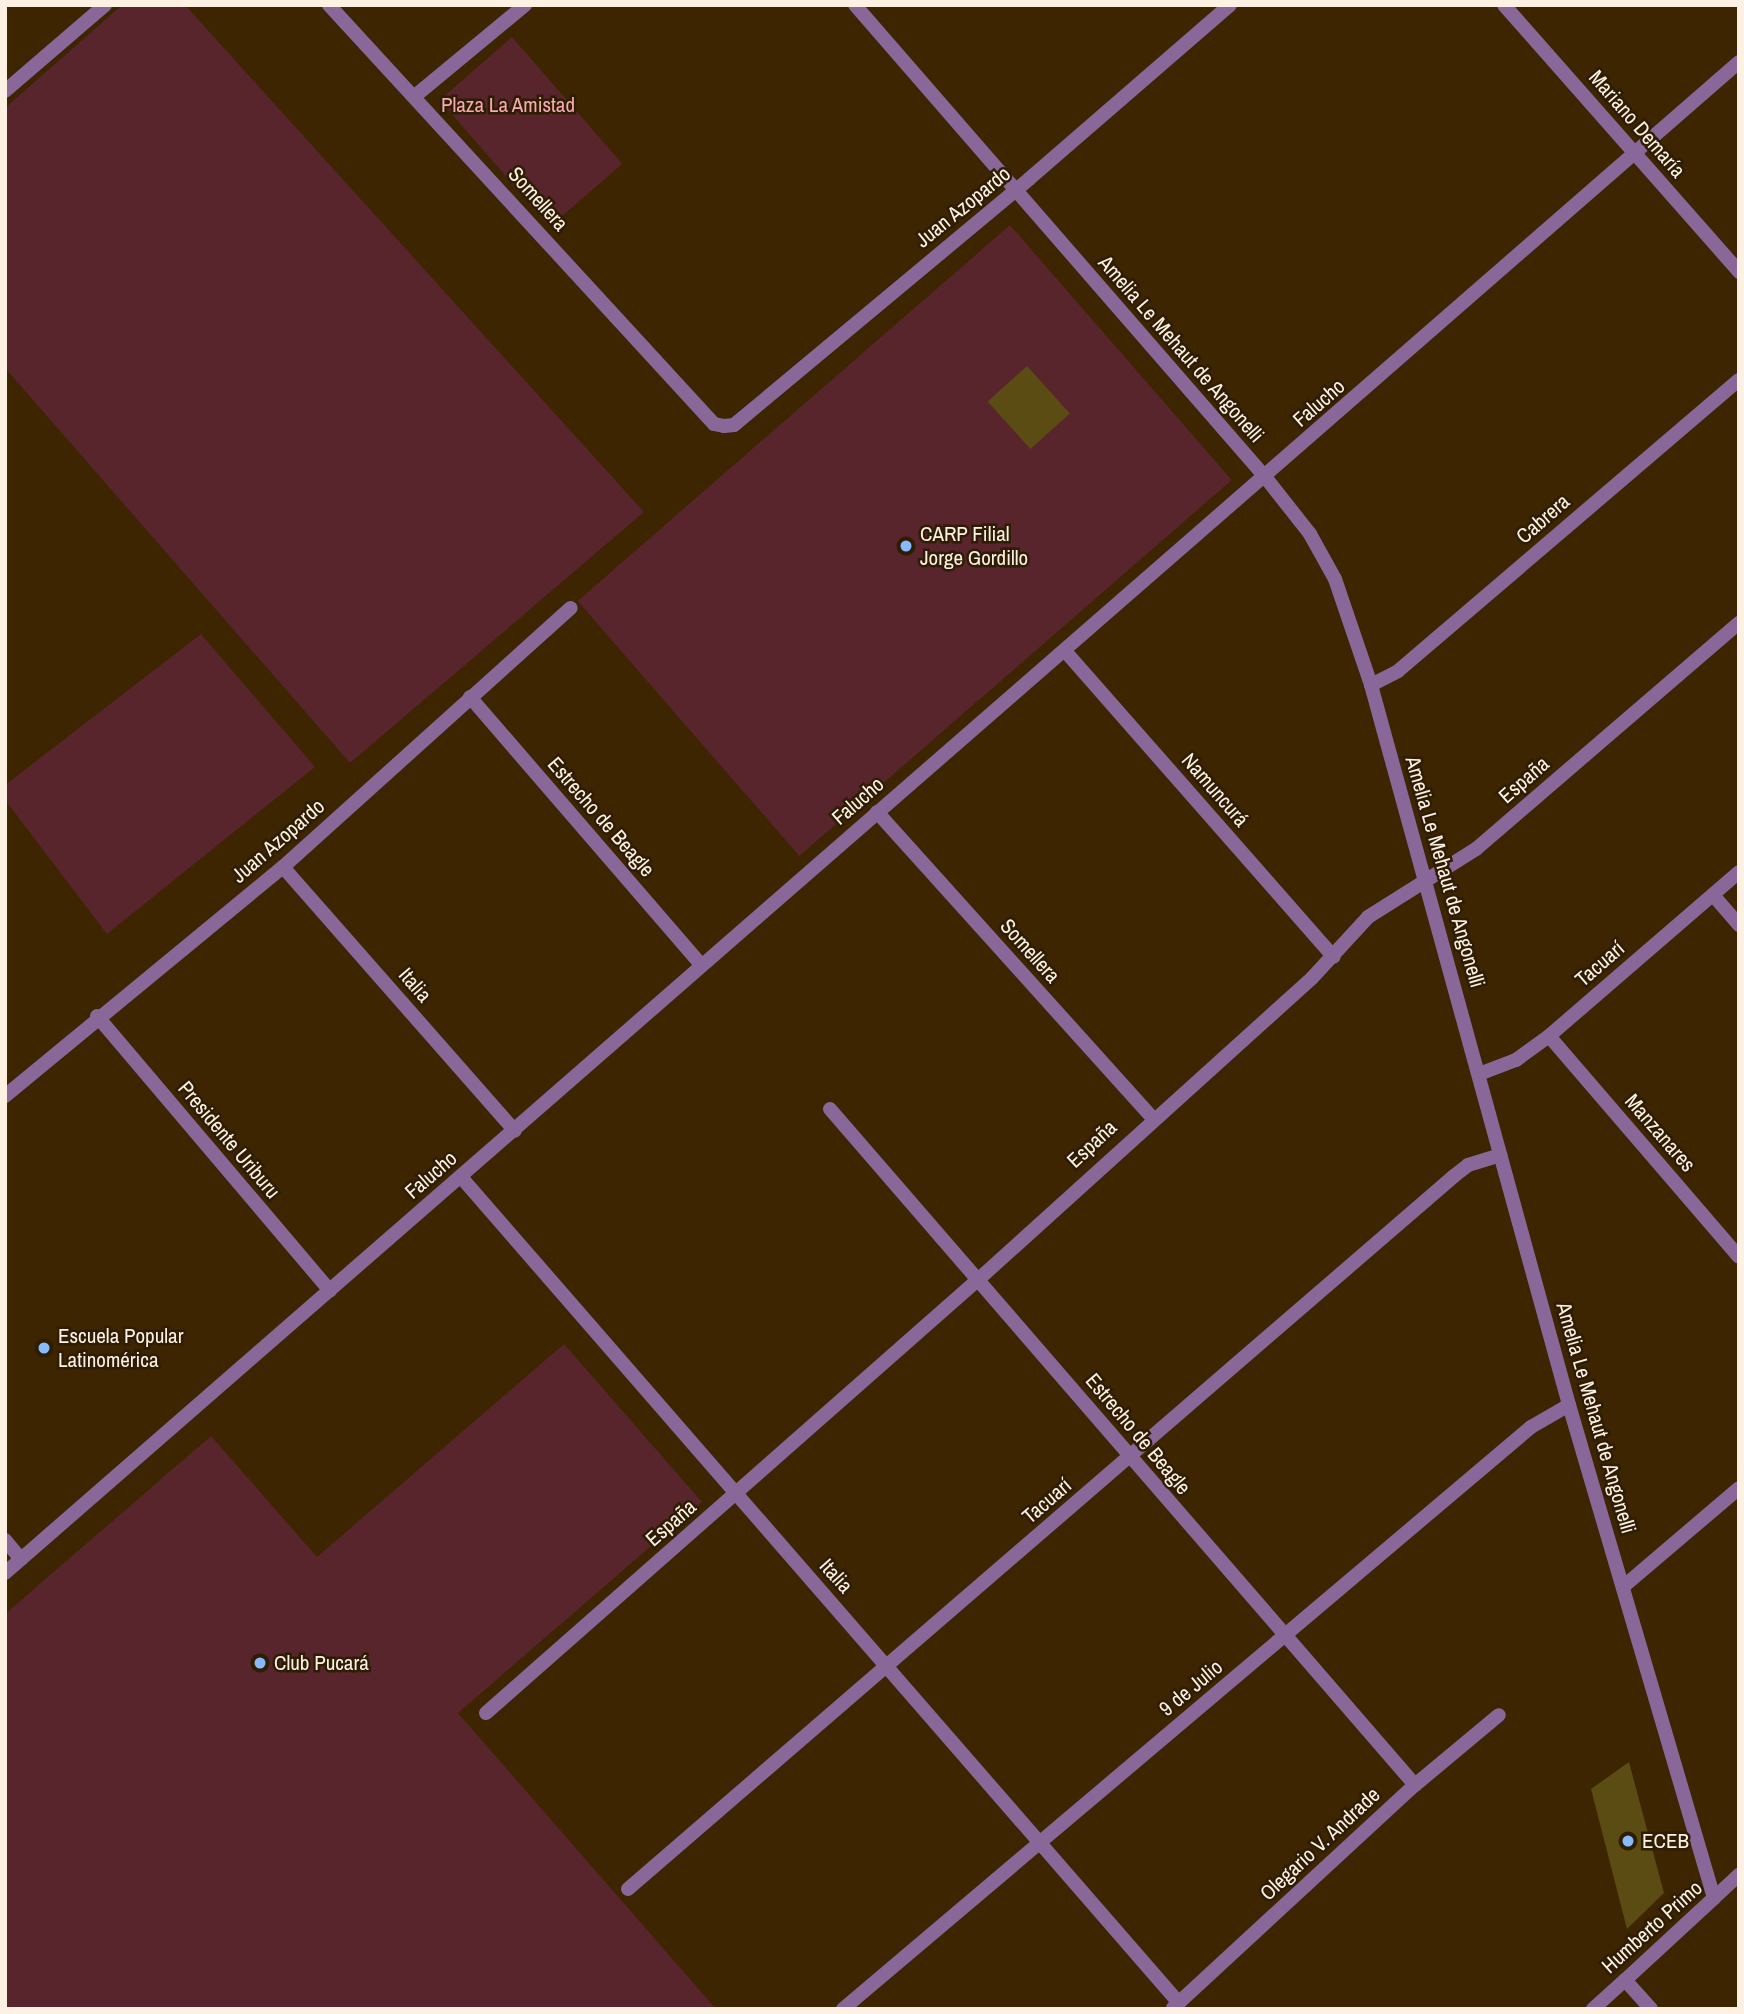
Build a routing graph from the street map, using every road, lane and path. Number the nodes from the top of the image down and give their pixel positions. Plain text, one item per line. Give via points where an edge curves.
1 (106, 5) edge
2 (329, 5) edge
3 (525, 5) edge
4 (855, 5) edge
5 (1230, 5) edge
6 (1504, 5) edge
7 (1739, 62) edge
8 (6, 89) edge
9 (415, 96) junction
10 (1635, 152) junction
11 (1015, 191) junction
12 (1739, 272) edge
13 (1739, 380) edge
14 (715, 424) joint
15 (1266, 478) junction
16 (571, 608) dead end
17 (1739, 623) edge
18 (1065, 651) junction
19 (1371, 685) junction
20 (470, 697) junction
21 (877, 813) junction
22 (284, 867) junction
23 (1739, 872) edge
24 (1426, 881) junction
25 (1713, 895) junction
26 (1739, 925) edge
27 (1334, 957) junction
28 (701, 965) junction
29 (97, 1016) junction
30 (1549, 1036) junction
31 (1479, 1074) junction
32 (5, 1096) edge
33 (830, 1109) dead end
34 (1152, 1117) junction
35 (515, 1130) junction
36 (1500, 1156) junction
37 (461, 1177) junction
38 (1739, 1257) edge
39 (980, 1278) junction
40 (330, 1291) junction
41 (1569, 1405) junction
42 (1129, 1457) junction
43 (1739, 1488) edge
44 (735, 1494) junction
45 (5, 1540) edge
46 (21, 1559) junction
47 (5, 1573) edge
48 (1624, 1586) junction
49 (1284, 1638) junction
50 (889, 1668) junction
51 (486, 1713) dead end
52 (1499, 1715) dead end
53 (1415, 1784) junction
54 (1040, 1843) junction
55 (1739, 1875) edge
56 (628, 1889) dead end
57 (1714, 1898) junction
58 (1625, 1980) junction
59 (1176, 2006) edge
60 (843, 2009) edge
61 (1593, 2009) edge
62 (1651, 2009) edge

1 - 8 street
2 - 9 street, Somellera
3 - 9 street
4 - 11 street, Amelia Le Mehaut de Angonelli
5 - 11 street, Juan Azopardo
6 - 10 street, Mariano Demaría
7 - 10 street, Falucho
9 - 14 street, Somellera
10 - 12 street, Mariano Demaría
10 - 15 street, Falucho
11 - 14 street, Juan Azopardo via 734,425
11 - 15 street, Amelia Le Mehaut de Angonelli
13 - 19 street, Cabrera via 1398,671
15 - 18 street, Falucho
15 - 19 street, Amelia Le Mehaut de Angonelli via 1323,553
16 - 20 street, Juan Azopardo
17 - 24 street, España via 1476,849
18 - 21 street, Falucho
18 - 27 street, Namuncurá
19 - 24 street, Amelia Le Mehaut de Angonelli
20 - 22 street, Juan Azopardo
20 - 28 street, Estrecho de Beagle
21 - 28 street, Falucho
21 - 34 street, Somellera
22 - 29 street, Juan Azopardo
22 - 35 street, Italia
23 - 25 street, Tacuarí
24 - 27 street, España via 1368,917
24 - 31 street, Amelia Le Mehaut de Angonelli
25 - 26 street
25 - 30 street, Tacuarí
27 - 34 street, España
28 - 35 street, Falucho
29 - 32 street, Juan Azopardo
29 - 40 street, Presidente Uriburu
30 - 31 street, Tacuarí via 1516,1060
30 - 38 street, Manzanares
31 - 36 street, Amelia Le Mehaut de Angonelli
33 - 39 street, Estrecho de Beagle
34 - 39 street, España
35 - 37 street, Falucho
36 - 41 street, Amelia Le Mehaut de Angonelli
36 - 42 street, Tacuarí via 1468,1165 1454,1176
37 - 40 street, Falucho
37 - 44 street, Italia
39 - 42 street, Estrecho de Beagle
39 - 44 street, España
40 - 46 street, Falucho
41 - 48 street, Amelia Le Mehaut de Angonelli
41 - 49 street, 9 de Julio via 1531,1427
42 - 49 street, Estrecho de Beagle
42 - 50 street, Tacuarí
43 - 48 street
44 - 50 street, Italia
44 - 51 street, España
45 - 46 street
46 - 47 street, Falucho
48 - 57 street, Amelia Le Mehaut de Angonelli
49 - 53 street, Estrecho de Beagle
49 - 54 street, 9 de Julio
50 - 54 street, Italia
50 - 56 street, Tacuarí
52 - 53 street, Olegario V. Andrade
53 - 59 street, Olegario V. Andrade
54 - 59 street, Italia
54 - 60 street, 9 de Julio
55 - 57 street, Humberto Primo
57 - 58 street, Humberto Primo
58 - 61 street, Humberto Primo
58 - 62 street

